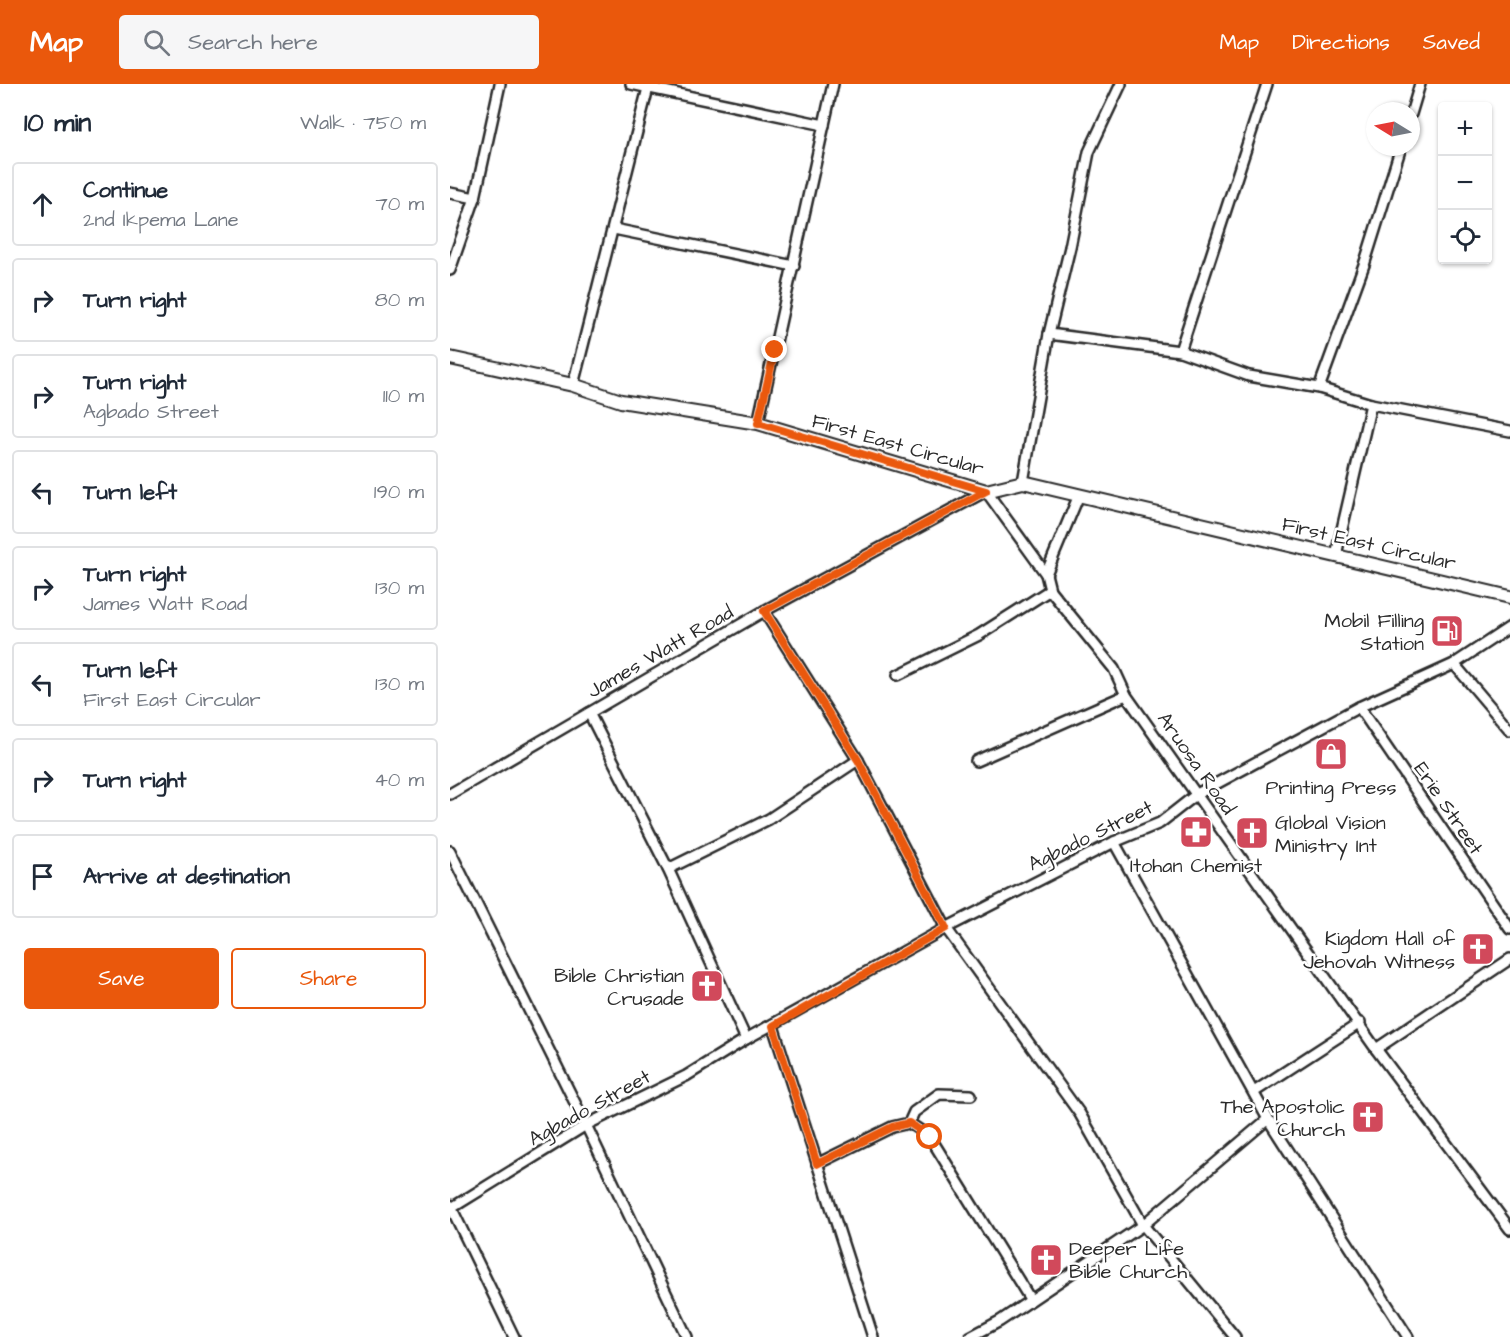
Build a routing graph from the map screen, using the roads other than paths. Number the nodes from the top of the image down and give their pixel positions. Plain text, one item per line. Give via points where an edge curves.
1 (500, 84) edge
2 (631, 84) edge
3 (833, 84) edge
4 (1121, 84) edge
5 (1267, 84) edge
6 (1420, 84) edge
7 (649, 86) edge
8 (1415, 102) edge
9 (824, 125) junction
10 (1398, 156) edge
11 (450, 193) edge
12 (475, 198) junction
13 (614, 229) junction
14 (794, 266) junction
15 (450, 270) edge
16 (1049, 334) junction
17 (1180, 351) junction
18 (450, 358) edge
19 (573, 385) junction
20 (1319, 388) junction
21 (1371, 404) junction
22 (758, 423) junction
23 (1510, 430) edge
24 (1023, 482) junction
25 (986, 491) junction
26 (1079, 495) junction
27 (1336, 555) junction
28 (1046, 574) junction
29 (1050, 590) junction
30 (1510, 597) edge
31 (764, 611) junction
32 (1510, 627) edge
33 (1454, 664) junction
34 (898, 675) dead end
35 (1126, 695) junction
36 (1359, 707) junction
37 (589, 713) junction
38 (1510, 729) edge
39 (858, 760) junction
40 (976, 761) dead end
41 (450, 794) edge
42 (1197, 794) junction
43 (1114, 842) junction
44 (450, 851) edge
45 (668, 869) junction
46 (946, 928) junction
47 (1510, 929) edge
48 (1510, 959) edge
49 (1360, 1023) junction
50 (773, 1026) junction
51 (746, 1039) junction
52 (1376, 1049) junction
53 (1254, 1092) junction
54 (971, 1095) dead end
55 (1268, 1119) junction
56 (909, 1123) junction
57 (586, 1125) junction
58 (817, 1164) junction
59 (451, 1208) edge
60 (1143, 1225) junction
61 (1510, 1229) edge
62 (1030, 1299) junction
63 (514, 1337) edge
64 (687, 1337) edge
65 (873, 1337) edge
66 (970, 1337) edge
67 (1234, 1337) edge
68 (1408, 1337) edge

1 - 12 street
2 - 7 street
3 - 9 street
4 - 16 street via 1089,152
5 - 17 street
6 - 8 street
7 - 9 street
7 - 13 street
9 - 14 street
10 - 20 street
11 - 12 street
12 - 15 street
13 - 14 street
13 - 19 street
14 - 22 street
16 - 17 street
16 - 24 street
17 - 20 street via 1249,376
18 - 19 street, First East Circular
19 - 22 street, First East Circular via 621,401
20 - 21 street
21 - 23 street
21 - 27 street
22 - 25 street, First East Circular
24 - 25 street, First East Circular
24 - 26 street, First East Circular
25 - 28 street, Aruosa Road
25 - 31 street, James Watt Road
26 - 27 street, First East Circular
26 - 28 street
27 - 30 street, First East Circular
28 - 29 street, Aruosa Road
29 - 34 street via 979,635
29 - 35 street, Aruosa Road via 1114,669
31 - 37 street, James Watt Road
31 - 39 street
32 - 33 street, Agbado Street
33 - 36 street, Agbado Street
33 - 38 street
35 - 40 street
35 - 42 street, Aruosa Road
36 - 42 street, Agbado Street
36 - 47 street, Erie Street
37 - 41 street, James Watt Road
37 - 45 street
39 - 45 street via 769,819
39 - 46 street
42 - 43 street, Agbado Street via 1160,824
42 - 49 street, Aruosa Road
43 - 46 street, Agbado Street
43 - 53 street
44 - 57 street
45 - 51 street
46 - 50 street, Agbado Street
46 - 60 street via 1080,1114
48 - 52 street
49 - 52 street, Aruosa Road
49 - 53 street
50 - 51 street, Agbado Street
50 - 58 street
51 - 57 street, Agbado Street via 686,1076
52 - 61 street, Aruosa Road
53 - 55 street
54 - 56 street via 939,1095 914,1112
55 - 60 street
55 - 68 street
56 - 58 street via 892,1127
56 - 62 street via 930,1137
57 - 59 street, Agbado Street
57 - 64 street
58 - 65 street
59 - 63 street
60 - 62 street
60 - 67 street
62 - 66 street

